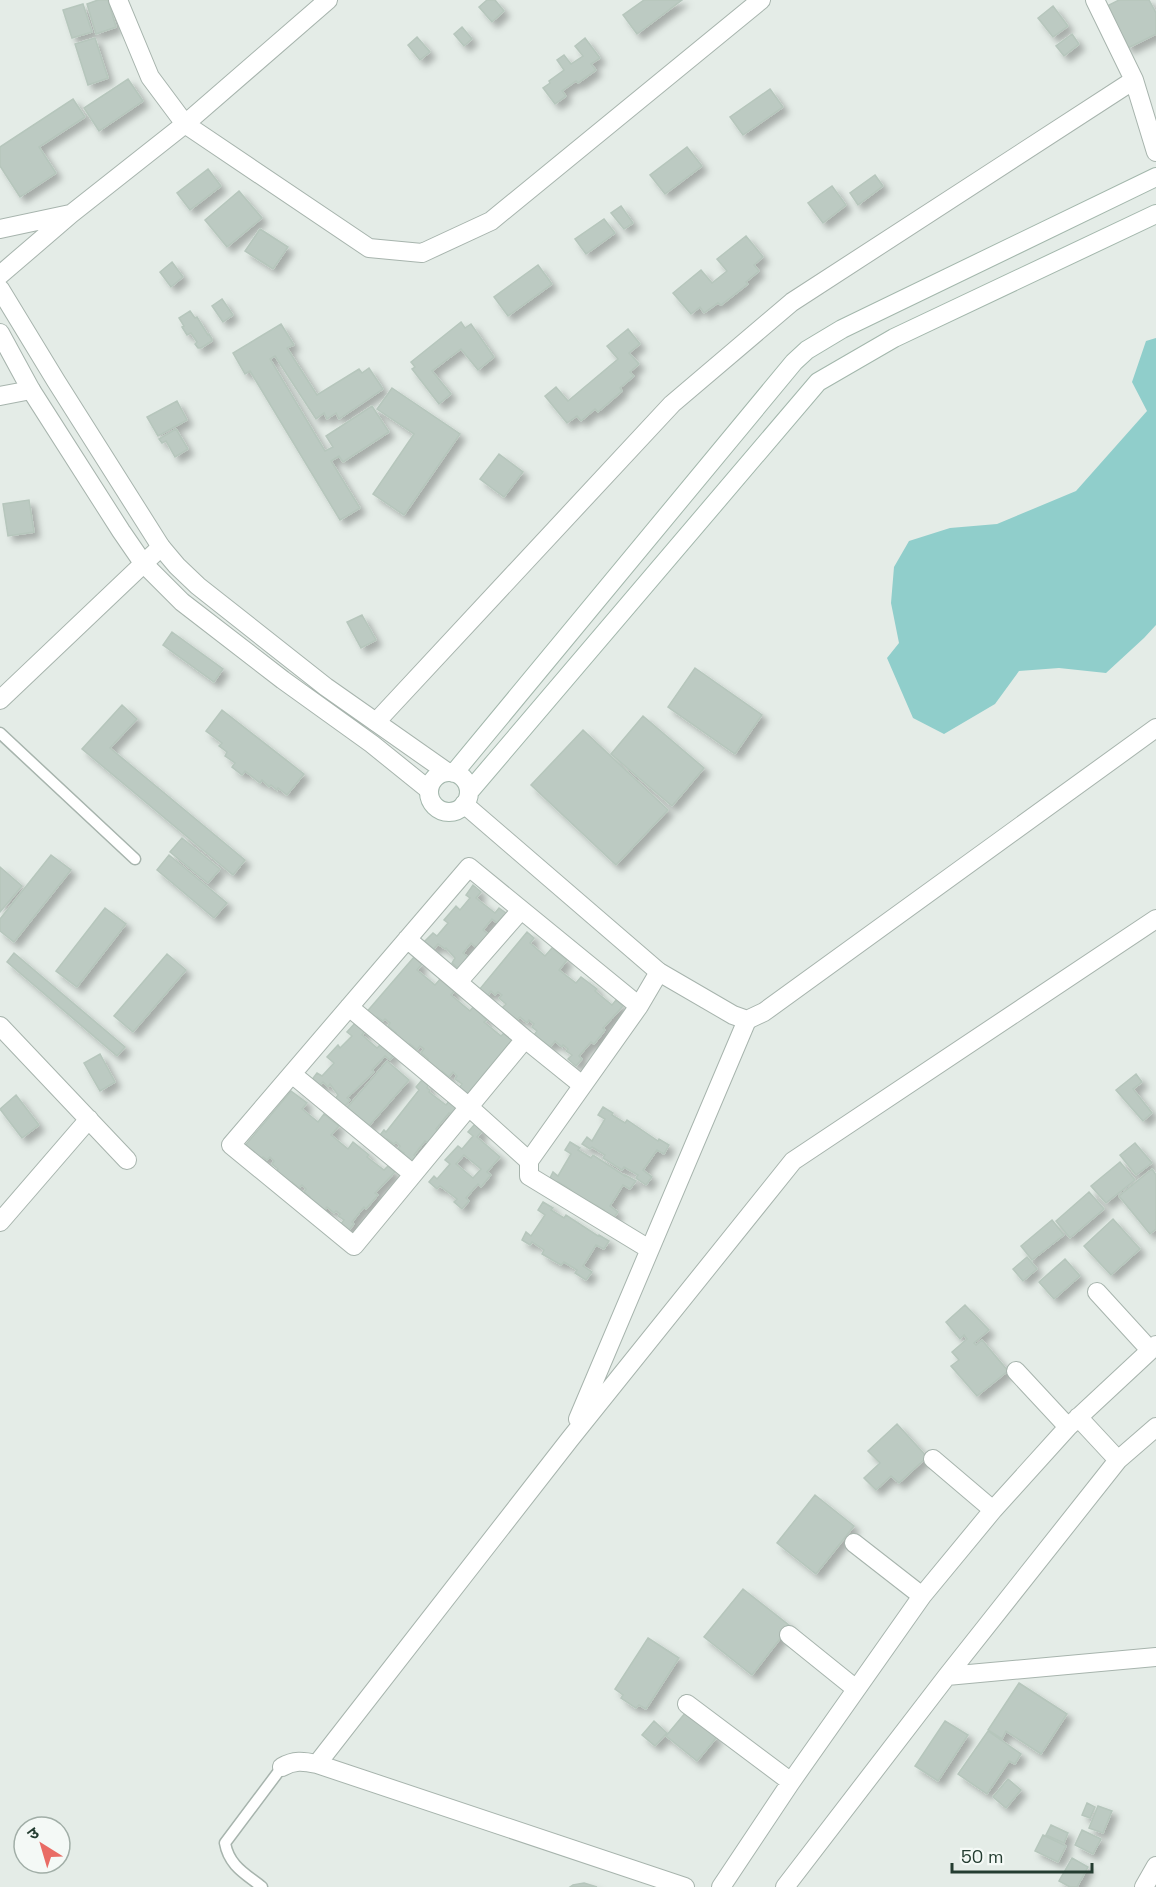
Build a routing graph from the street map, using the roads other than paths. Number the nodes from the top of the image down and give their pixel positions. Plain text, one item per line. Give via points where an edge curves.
1 (118, 0) edge
2 (328, 0) edge
3 (761, 0) edge
4 (1095, 0) edge
5 (1134, 80) junction
6 (185, 124) junction
7 (1156, 153) edge
8 (1156, 177) edge
9 (71, 214) junction
10 (1156, 214) edge
11 (0, 229) edge
12 (0, 275) edge
13 (0, 289) edge
14 (0, 333) edge
15 (31, 390) junction
16 (0, 396) edge
17 (161, 547) junction
18 (143, 563) junction
19 (0, 700) edge
20 (376, 722) junction
21 (1156, 728) edge
22 (0, 733) edge
23 (450, 773) junction
24 (429, 790) junction
25 (466, 798) junction
26 (135, 859) dead end
27 (521, 910) junction
28 (1156, 919) edge
29 (407, 939) junction
30 (659, 972) junction
31 (458, 982) junction
32 (639, 1006) junction
33 (349, 1007) junction
34 (747, 1020) junction
35 (0, 1026) edge
36 (525, 1039) junction
37 (292, 1074) junction
38 (582, 1084) junction
39 (469, 1107) junction
40 (89, 1119) junction
41 (127, 1160) dead end
42 (529, 1161) junction
43 (413, 1174) junction
44 (0, 1222) edge
45 (649, 1249) junction
46 (1097, 1292) dead end
47 (1153, 1347) edge
48 (1016, 1371) dead end
49 (1073, 1422) junction
50 (1156, 1426) edge
51 (570, 1439) junction
52 (933, 1459) dead end
53 (1118, 1460) junction
54 (993, 1510) junction
55 (855, 1543) dead end
56 (922, 1596) junction
57 (789, 1635) dead end
58 (1156, 1657) edge
59 (947, 1677) junction
60 (856, 1689) junction
61 (687, 1704) dead end
62 (317, 1764) junction
63 (282, 1767) joint
64 (791, 1782) junction
65 (1156, 1866) edge
66 (262, 1887) edge
67 (685, 1887) edge
68 (721, 1887) edge
69 (785, 1887) edge
70 (1144, 1887) edge

1 - 6 street via 150,77
2 - 6 street
3 - 6 street via 491,221 422,253 369,248
4 - 5 street
5 - 7 street
5 - 20 street via 792,302 749,338 672,404
6 - 9 street
8 - 23 street via 842,329 807,350
9 - 11 street
9 - 12 street
10 - 25 street via 894,338 818,382
13 - 17 street
14 - 15 street
15 - 16 street
15 - 18 street
17 - 18 street
17 - 20 street via 198,586
18 - 19 street
18 - 24 street via 183,602
20 - 23 street
21 - 34 street via 764,1012
22 - 26 lane
23 - 24 street via 436,777
23 - 25 street via 465,780
24 - 25 street via 431,801 441,810 453,811
25 - 30 street
27 - 29 street via 469,867
27 - 31 street
27 - 32 street
28 - 51 street via 793,1161
29 - 31 street
29 - 33 street
30 - 32 street
30 - 34 street via 733,1016
31 - 36 street
32 - 38 street
33 - 37 street
33 - 39 street
34 - 45 street
35 - 40 street
36 - 38 street
36 - 39 street
37 - 43 street
37 - 43 street via 231,1145 354,1246
38 - 42 street
39 - 42 street
39 - 43 street
40 - 41 street
40 - 44 street
42 - 45 street via 529,1176
45 - 51 street
46 - 47 street
47 - 49 street
48 - 49 street
49 - 53 street
49 - 54 street
50 - 53 street
51 - 62 street
52 - 54 street
53 - 59 street
54 - 56 street
55 - 56 street
56 - 60 street
57 - 60 street
58 - 59 street
59 - 69 street
60 - 64 street
61 - 64 street
62 - 63 street via 292,1762
62 - 67 street
63 - 66 lane via 225,1843 232,1863
64 - 68 street
65 - 70 street

